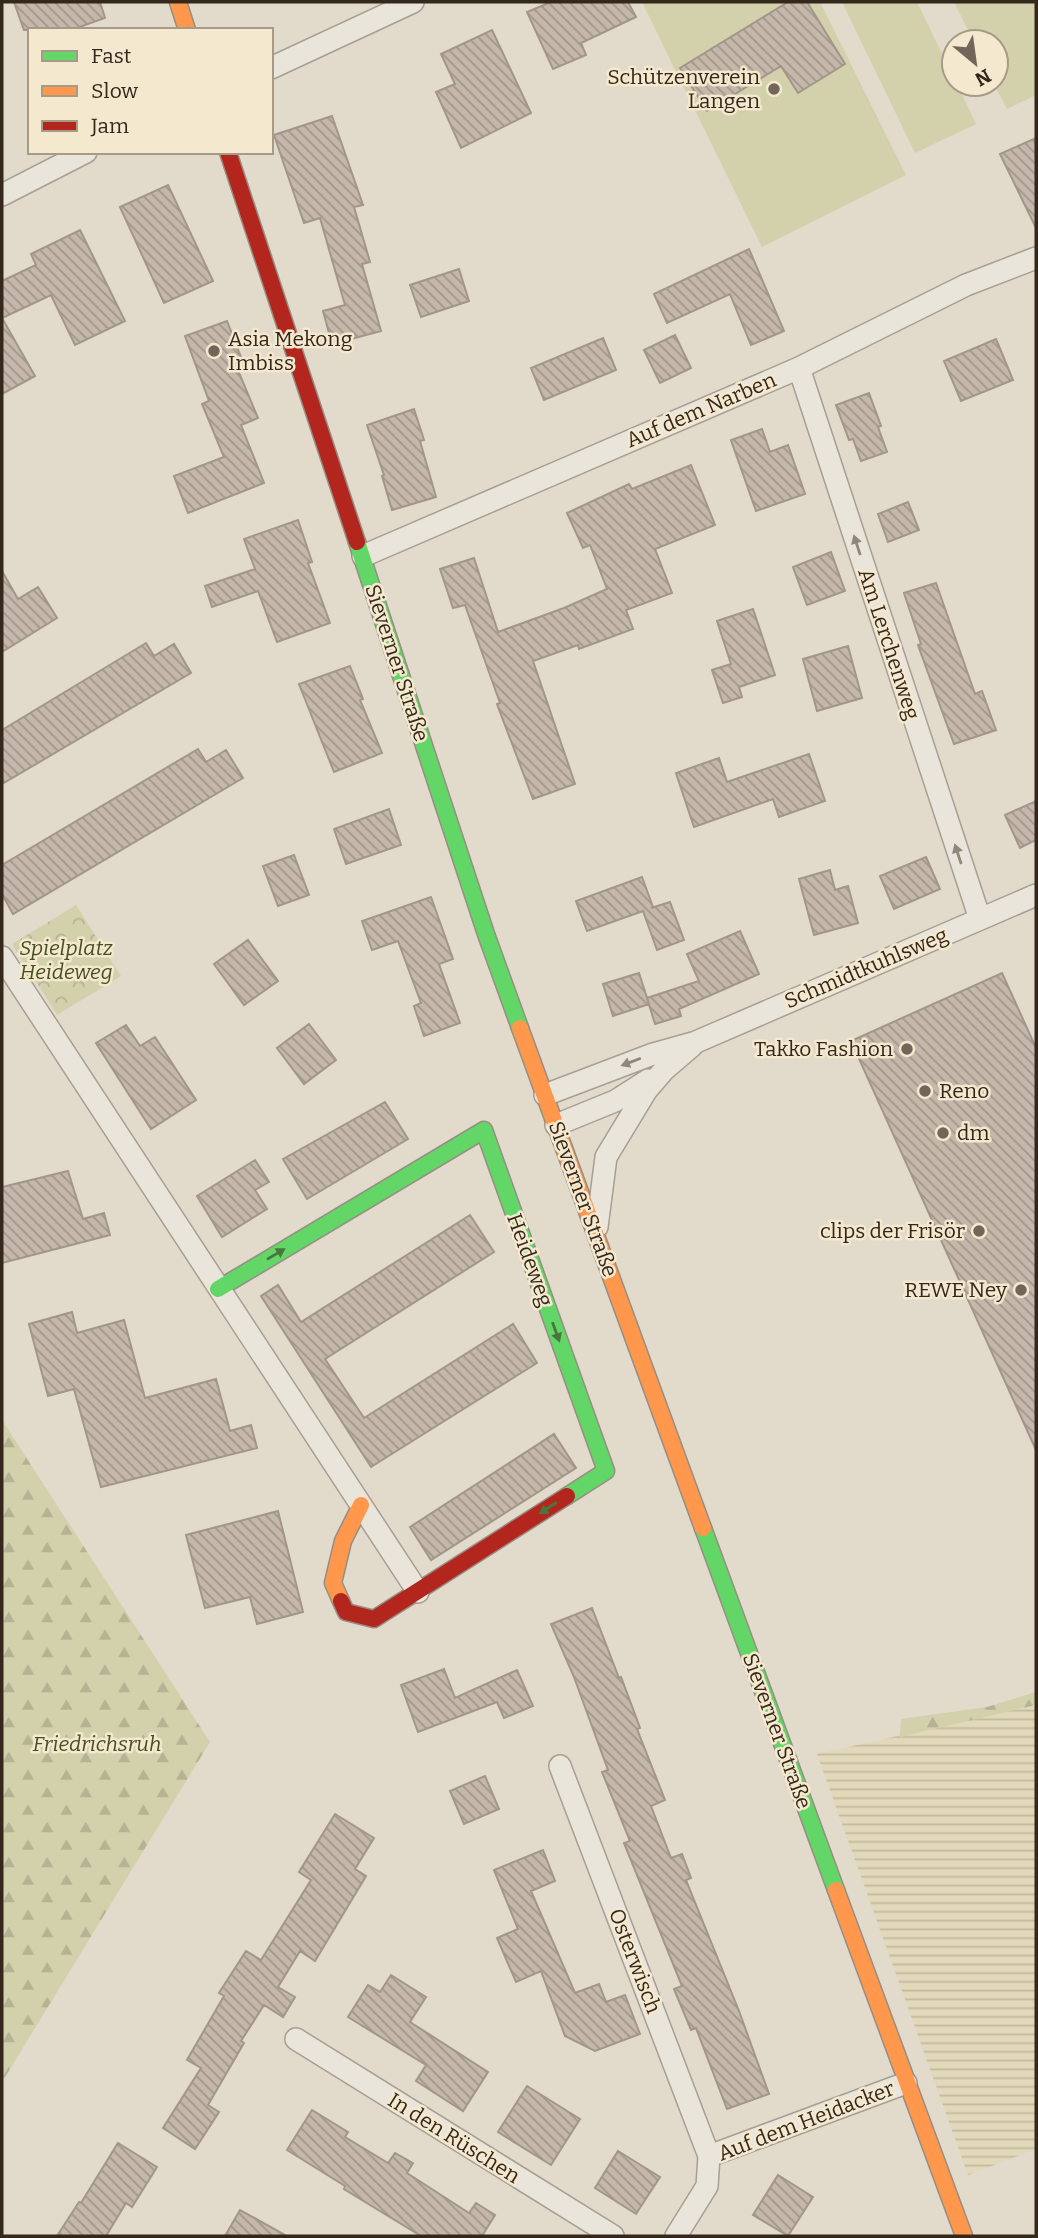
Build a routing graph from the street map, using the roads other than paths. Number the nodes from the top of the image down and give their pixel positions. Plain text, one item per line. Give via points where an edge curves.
1 (178, 2) edge
2 (413, 2) edge
3 (186, 28) edge
4 (273, 67) edge
5 (229, 154) edge
6 (79, 157) edge
7 (2, 195) edge
8 (1036, 258) edge
9 (799, 368) junction
10 (363, 556) junction
11 (1036, 895) edge
12 (979, 919) junction
13 (2, 957) edge
14 (696, 1042) junction
15 (664, 1070) junction
16 (545, 1094) junction
17 (556, 1125) junction
18 (596, 1235) junction
19 (218, 1289) junction
20 (361, 1505) junction
21 (418, 1592) junction
22 (560, 1766) dead end
23 (296, 2039) dead end
24 (906, 2083) junction
25 (709, 2156) junction
26 (613, 2236) edge
27 (676, 2236) edge
28 (964, 2236) edge

1 - 3 main road
2 - 4 street
5 - 10 main road, Sieverner Straße
6 - 7 street
8 - 9 street, Auf dem Narben via 966,285
9 - 10 street, Auf dem Narben
12 -> 9 street, Am Lerchenweg
10 - 16 main road, Sieverner Straße via 462,862
11 - 12 street, Schmidtkuhlsweg
12 - 14 street, Schmidtkuhlsweg
13 - 19 street
14 - 15 street, Schmidtkuhlsweg
14 -> 16 street, Schmidtkuhlsweg
15 - 17 street, Schmidtkuhlsweg via 615,1101
15 - 18 street, Schmidtkuhlsweg via 632,1110 606,1157
16 - 17 main road, Sieverner Straße
17 - 18 main road, Sieverner Straße
18 - 24 main road, Sieverner Straße
19 - 20 street
19 -> 21 main road, Heideweg via 484,1130 606,1472
20 - 21 street
20 - 21 main road, Heideweg via 343,1541 333,1583 346,1612 374,1619
22 - 25 street, Osterwisch
23 - 26 street, In den Rüschen
24 - 25 street, Auf dem Heidacker
24 - 28 main road, Sieverner Straße
25 - 27 street, Auf dem Heidacker via 707,2186

